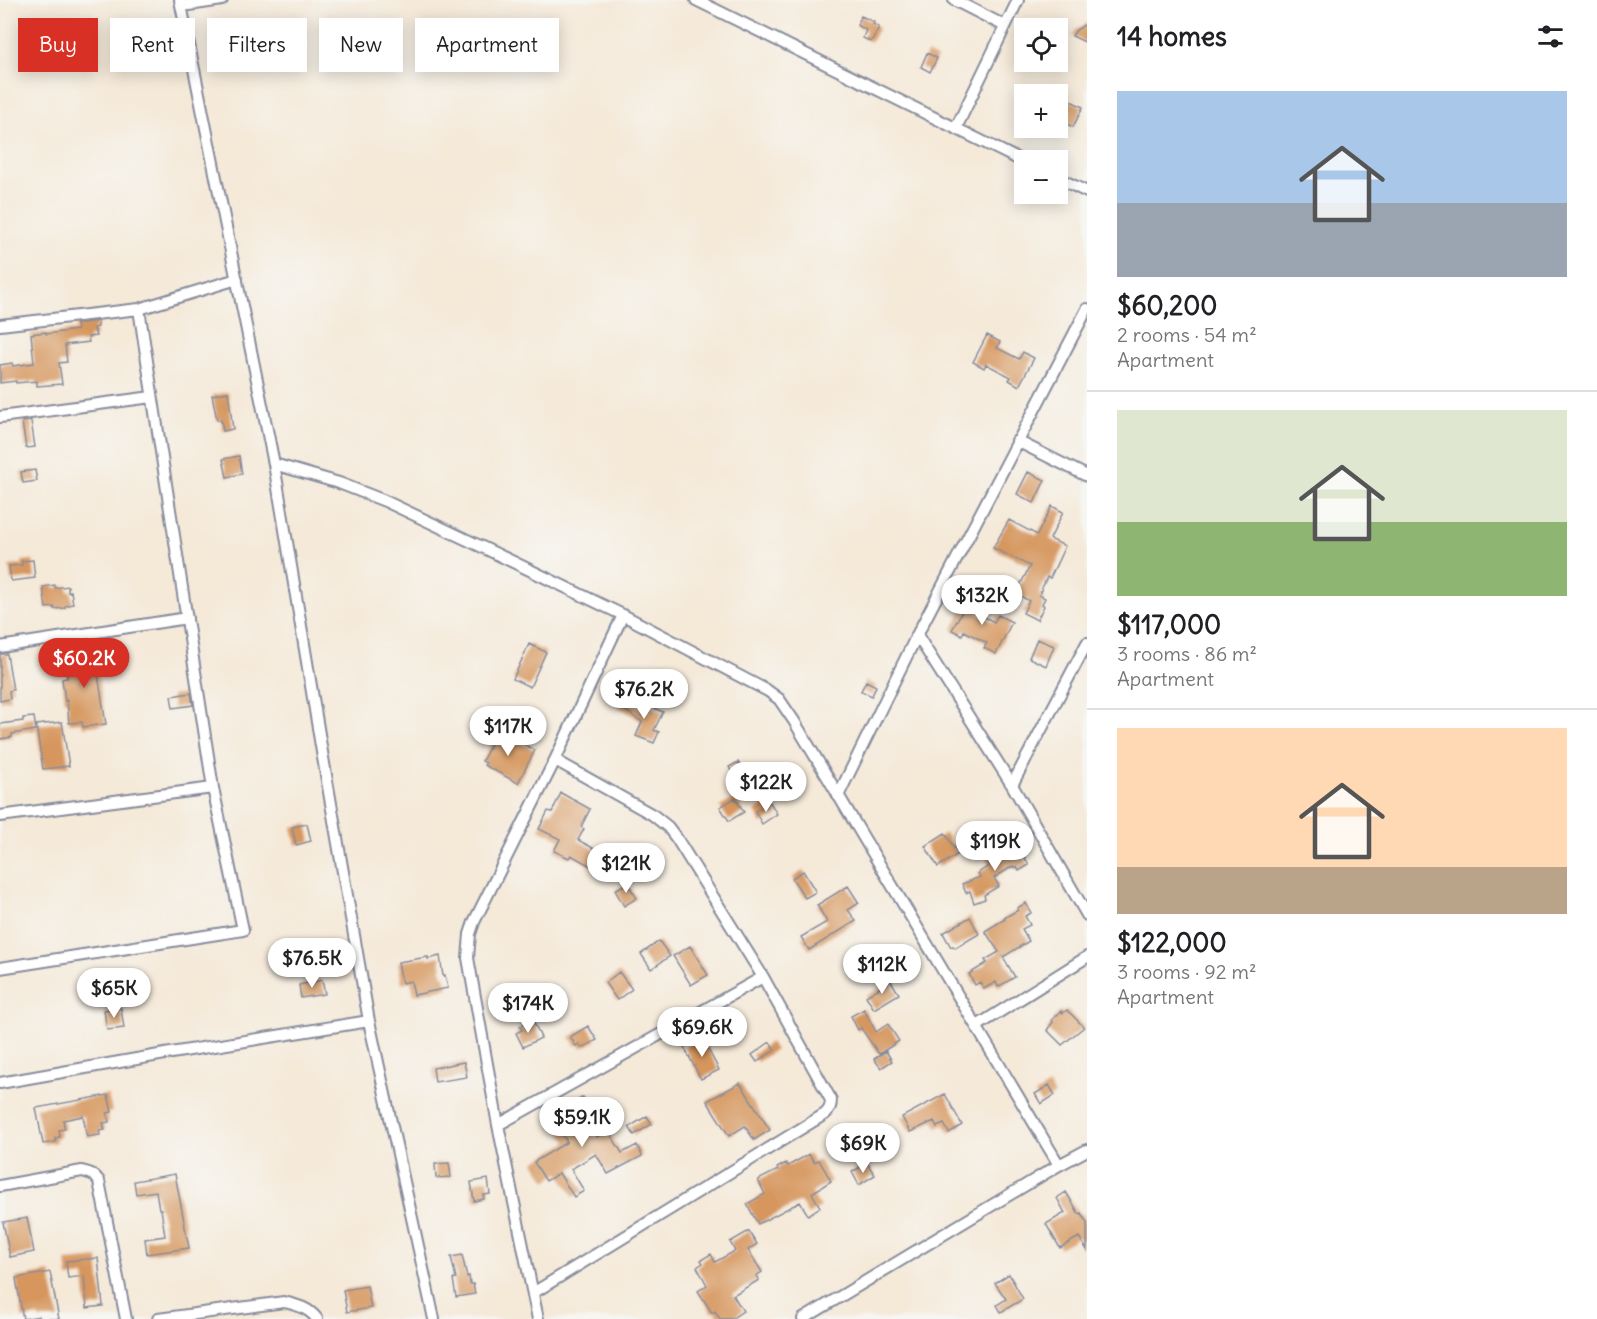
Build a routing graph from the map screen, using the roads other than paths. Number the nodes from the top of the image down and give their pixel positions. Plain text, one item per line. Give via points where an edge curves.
1 (222, 0) edge
2 (696, 0) edge
3 (954, 0) edge
4 (1018, 0) edge
5 (181, 3) edge
6 (1005, 26) junction
7 (956, 128) junction
8 (1014, 157) edge
9 (1068, 183) edge
10 (1087, 192) edge
11 (237, 279) junction
12 (138, 309) junction
13 (1087, 309) edge
14 (0, 325) edge
15 (152, 397) junction
16 (0, 417) edge
17 (1017, 441) junction
18 (274, 464) junction
19 (1087, 476) edge
20 (622, 615) junction
21 (187, 618) junction
22 (917, 635) junction
23 (1087, 643) edge
24 (0, 647) edge
25 (555, 759) junction
26 (1012, 785) junction
27 (213, 788) junction
28 (838, 796) junction
29 (0, 816) edge
30 (1087, 915) edge
31 (1087, 957) edge
32 (0, 968) edge
33 (763, 977) junction
34 (369, 1021) junction
35 (977, 1026) junction
36 (0, 1083) edge
37 (498, 1125) junction
38 (1087, 1150) edge
39 (1059, 1165) junction
40 (0, 1186) edge
41 (533, 1293) junction
42 (126, 1319) edge
43 (158, 1319) edge
44 (317, 1319) edge
45 (434, 1319) edge
46 (538, 1319) edge
47 (803, 1319) edge

1 - 5 street
2 - 7 street
3 - 6 street
4 - 6 street
5 - 11 street
6 - 7 street
7 - 8 street
9 - 10 street
11 - 12 street
11 - 18 street
12 - 14 street
12 - 15 street
13 - 17 street
15 - 16 street
15 - 21 street
17 - 19 street
17 - 22 street
18 - 20 street via 385,501
18 - 34 street
20 - 25 street
20 - 28 street via 779,699
21 - 24 street
21 - 27 street
22 - 26 street
22 - 28 street
23 - 26 street
25 - 33 street via 668,826
25 - 37 street via 470,934 468,958
26 - 30 street
27 - 29 street
27 - 32 street via 243,930
28 - 35 street
31 - 35 street
33 - 37 street
33 - 41 street via 831,1100 828,1112
34 - 36 street
34 - 45 street
35 - 39 street
37 - 41 street
38 - 39 street
39 - 47 street
40 - 42 street via 82,1171 96,1176
41 - 46 street
43 - 44 street via 284,1302 298,1305

